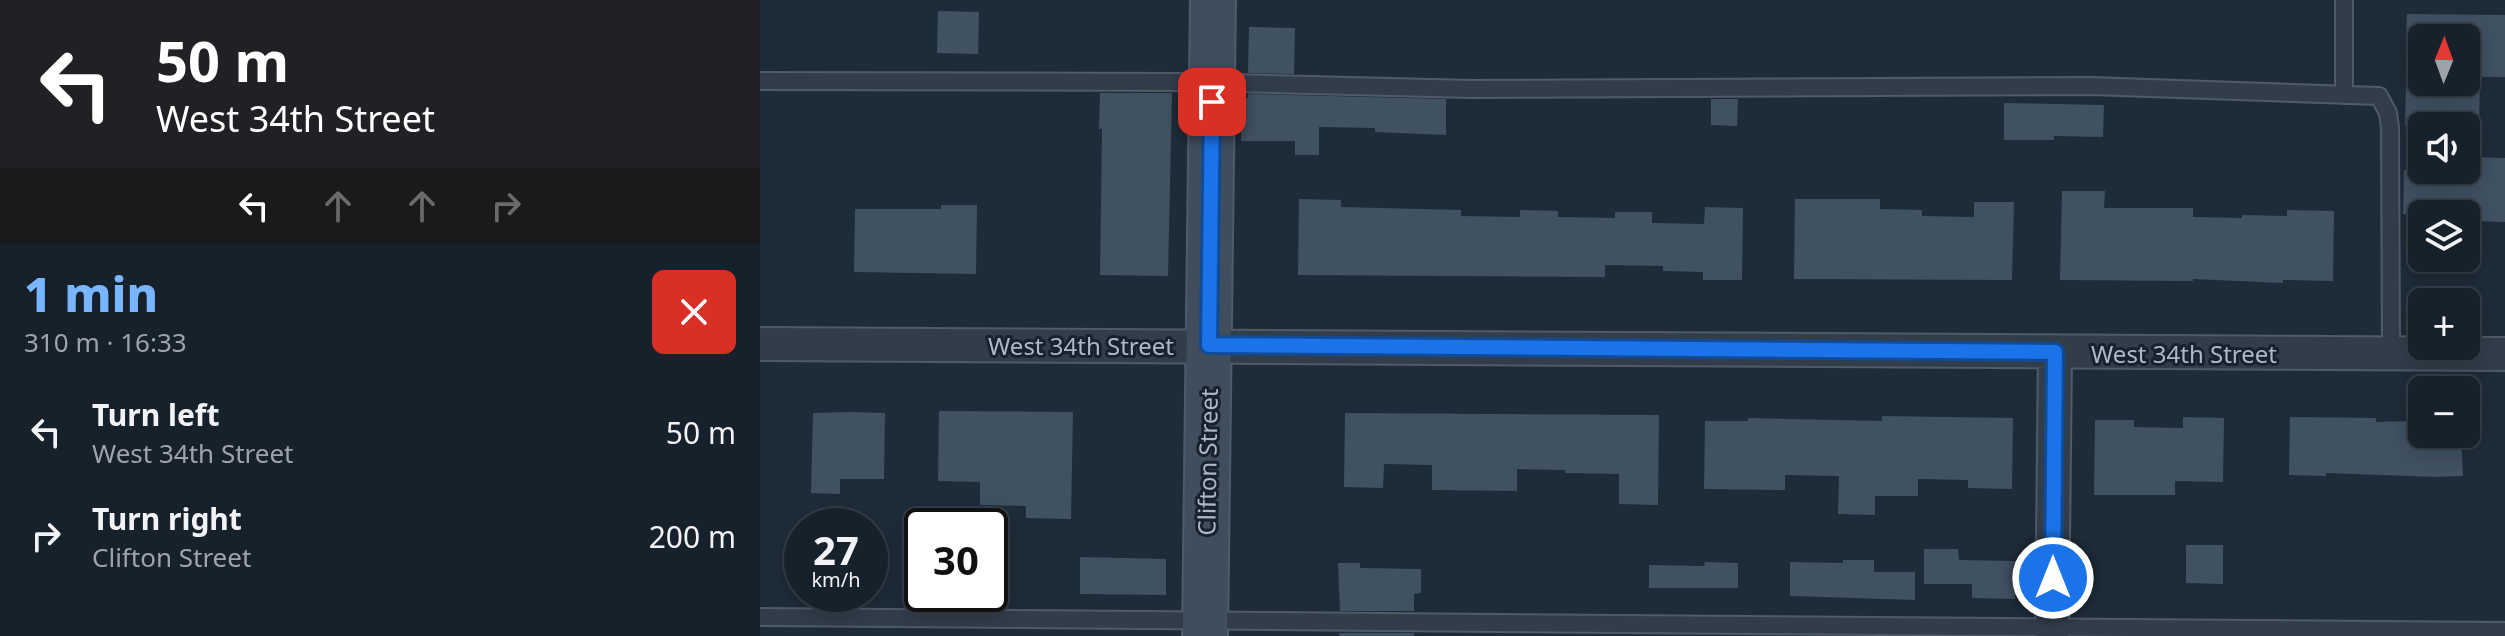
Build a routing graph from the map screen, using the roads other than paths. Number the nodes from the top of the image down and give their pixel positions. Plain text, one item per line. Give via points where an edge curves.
1 (1213, 0) edge
2 (2344, 0) edge
3 (760, 81) edge
4 (1212, 83) junction
5 (2344, 95) junction
6 (760, 344) edge
7 (1209, 345) junction
8 (2055, 352) junction
9 (2391, 354) junction
10 (2505, 354) edge
11 (760, 617) edge
12 (1205, 628) edge
13 (2052, 631) edge
14 (2505, 631) edge

1 - 4 street, Clifton Street
2 - 5 lane
3 - 4 lane
4 - 5 lane via 1471,89 2091,86
4 - 7 street, Clifton Street
5 - 9 lane via 2379,96 2388,113
6 - 7 street, West 34th Street
7 - 8 street, West 34th Street
7 - 12 street, Clifton Street
8 - 9 street, West 34th Street
8 - 13 street
9 - 10 street, West 34th Street
11 - 12 lane
12 - 13 lane
13 - 14 lane

